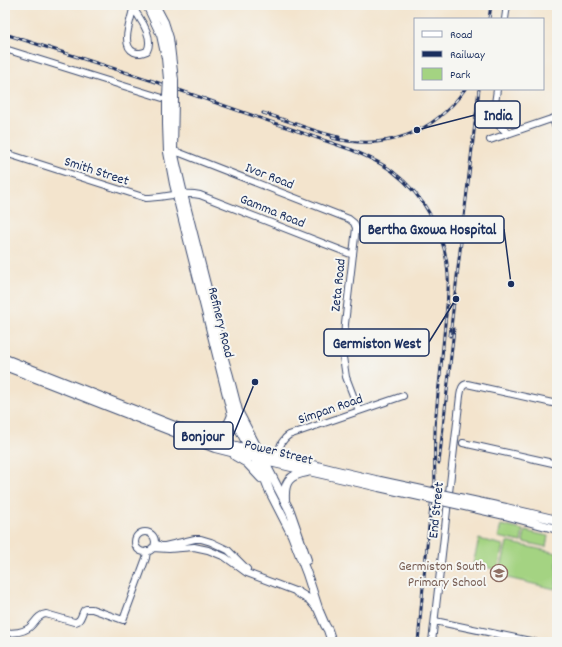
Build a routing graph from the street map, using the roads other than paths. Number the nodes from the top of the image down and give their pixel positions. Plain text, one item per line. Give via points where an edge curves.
1 (147, 5) edge
2 (155, 5) edge
3 (507, 5) edge
4 (133, 7) edge
5 (505, 18) edge
6 (166, 40) junction
7 (5, 49) edge
8 (497, 90) edge
9 (171, 99) junction
10 (555, 118) edge
11 (557, 132) edge
12 (509, 133) junction
13 (490, 140) dead end
14 (170, 151) junction
15 (5, 153) edge
16 (180, 194) junction
17 (356, 231) joint
18 (353, 255) junction
19 (209, 313) junction
20 (5, 359) edge
21 (5, 366) edge
22 (63, 385) junction
23 (403, 396) dead end
24 (557, 404) edge
25 (359, 411) junction
26 (232, 415) junction
27 (182, 429) junction
28 (250, 435) junction
29 (463, 442) dead end
30 (250, 450) junction
31 (228, 452) junction
32 (256, 455) junction
33 (275, 458) junction
34 (263, 460) junction
35 (557, 464) edge
36 (311, 472) junction
37 (268, 477) junction
38 (380, 484) junction
39 (270, 492) junction
40 (285, 502) junction
41 (506, 512) junction
42 (557, 520) edge
43 (557, 529) edge
44 (151, 547) junction
45 (222, 547) junction
46 (218, 554) junction
47 (306, 574) junction
48 (254, 575) junction
49 (296, 592) junction
50 (316, 593) junction
51 (319, 611) junction
52 (435, 621) junction
53 (328, 630) junction
54 (5, 633) edge
55 (332, 642) edge
56 (432, 642) edge
57 (535, 642) edge

1 - 6 main road, Refinery Road via 161,35
2 - 6 main road, Refinery Road via 164,22
3 - 5 street
4 - 4 street via 150,44 147,51 140,53 130,50 127,44
6 - 9 main road, Refinery Road, bridge
7 - 9 street
8 - 12 street via 494,116 500,128
9 - 14 main road, Refinery Road via 167,124
10 - 11 street
10 - 12 street
12 - 13 street
14 - 16 main road, Refinery Road
14 - 17 street, Ivor Road via 350,219 356,225
15 - 16 street, Smith Street via 137,196 155,198
16 - 18 street, Gamma Road via 205,196
16 - 19 main road, Refinery Road
17 - 18 street, Zeta Road
18 - 25 street, Zeta Road via 343,357 346,377
19 - 26 main road, Refinery Road
19 - 28 main road, Refinery Road via 237,410
20 - 22 main road, Power Street
21 - 22 main road, Power Street
22 - 27 main road, Power Street
22 - 31 main road, Power Street
23 - 25 street, Simpan Road
24 - 52 street, End Street via 467,384 462,386
25 - 33 street, Simpan Road via 289,435 284,438
26 - 27 main road via 224,430 217,434 209,435
26 - 30 main road, Refinery Road
27 - 30 main road, Power Street
28 - 32 main road, Refinery Road
28 - 33 main road
29 - 35 street
30 - 32 main road, Refinery Road
31 - 32 main road, Power Street
31 - 39 main road via 254,469
32 - 33 main road, Power Street
32 - 34 main road, Refinery Road
32 - 37 main road, Refinery Road
33 - 34 main road, Power Street
33 - 36 main road, Power Street
33 - 38 main road, Power Street via 336,471
34 - 37 main road, Refinery Road
36 - 38 main road, Power Street
36 - 40 main road via 301,473 290,479 285,487
37 - 39 main road, Refinery Road
37 - 40 main road, Refinery Road
38 - 41 main road, Power Street, bridge
39 - 47 main road, Refinery Road via 292,535
40 - 50 main road, Refinery Road via 296,528
41 - 42 main road, Power Street
41 - 43 main road, Power Street
44 - 45 street via 195,539
44 - 46 street via 194,547
44 - 54 street via 123,620 89,608 84,610 77,622 43,614 26,630
45 - 46 street
45 - 48 street
46 - 48 street
47 - 49 main road via 305,587
47 - 50 main road, Refinery Road
48 - 49 street
49 - 50 street
49 - 51 main road via 310,600
50 - 51 main road, Refinery Road
50 - 53 main road, Refinery Road via 324,610
51 - 53 main road, Refinery Road
52 - 56 street, End Street
52 - 57 street
53 - 55 main road, Refinery Road

